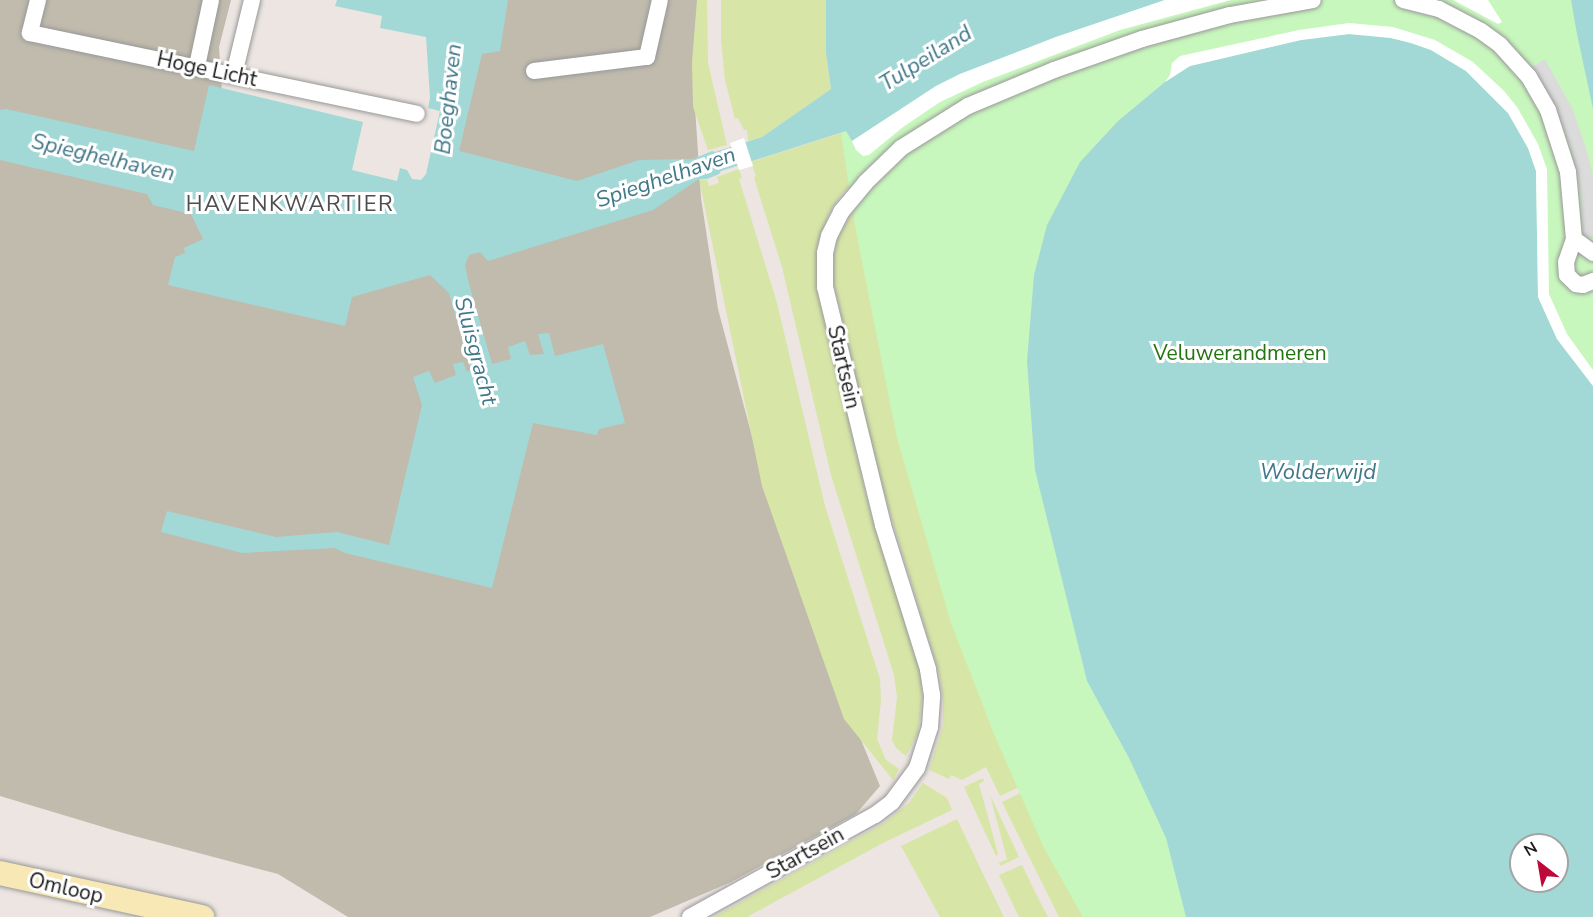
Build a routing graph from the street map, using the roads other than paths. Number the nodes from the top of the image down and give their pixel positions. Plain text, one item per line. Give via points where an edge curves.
1 (38, 0) edge
2 (211, 0) edge
3 (252, 0) edge
4 (660, 0) edge
5 (1313, 0) edge
6 (1403, 0) edge
7 (196, 66) junction
8 (534, 71) dead end
9 (234, 74) junction
10 (417, 114) dead end
11 (1574, 239) junction
12 (1593, 253) edge
13 (1593, 281) edge
14 (0, 873) edge
15 (202, 917) edge
16 (690, 917) edge

1 - 7 street, Hoge Licht via 30,33
2 - 7 street
3 - 9 street
4 - 8 street via 647,57
5 - 16 street, Startsein via 1230,15 1142,39 1054,69 968,106 901,148 841,212 825,253 825,287 883,525 928,669 932,695 930,727 917,768 892,802
6 - 11 street via 1439,9 1481,31 1500,45 1529,77 1548,110 1562,149 1572,195
7 - 9 street, Hoge Licht
9 - 10 street, Hoge Licht
11 - 12 street
11 - 13 street via 1566,262 1567,275 1576,284
14 - 15 main road, Omloop

